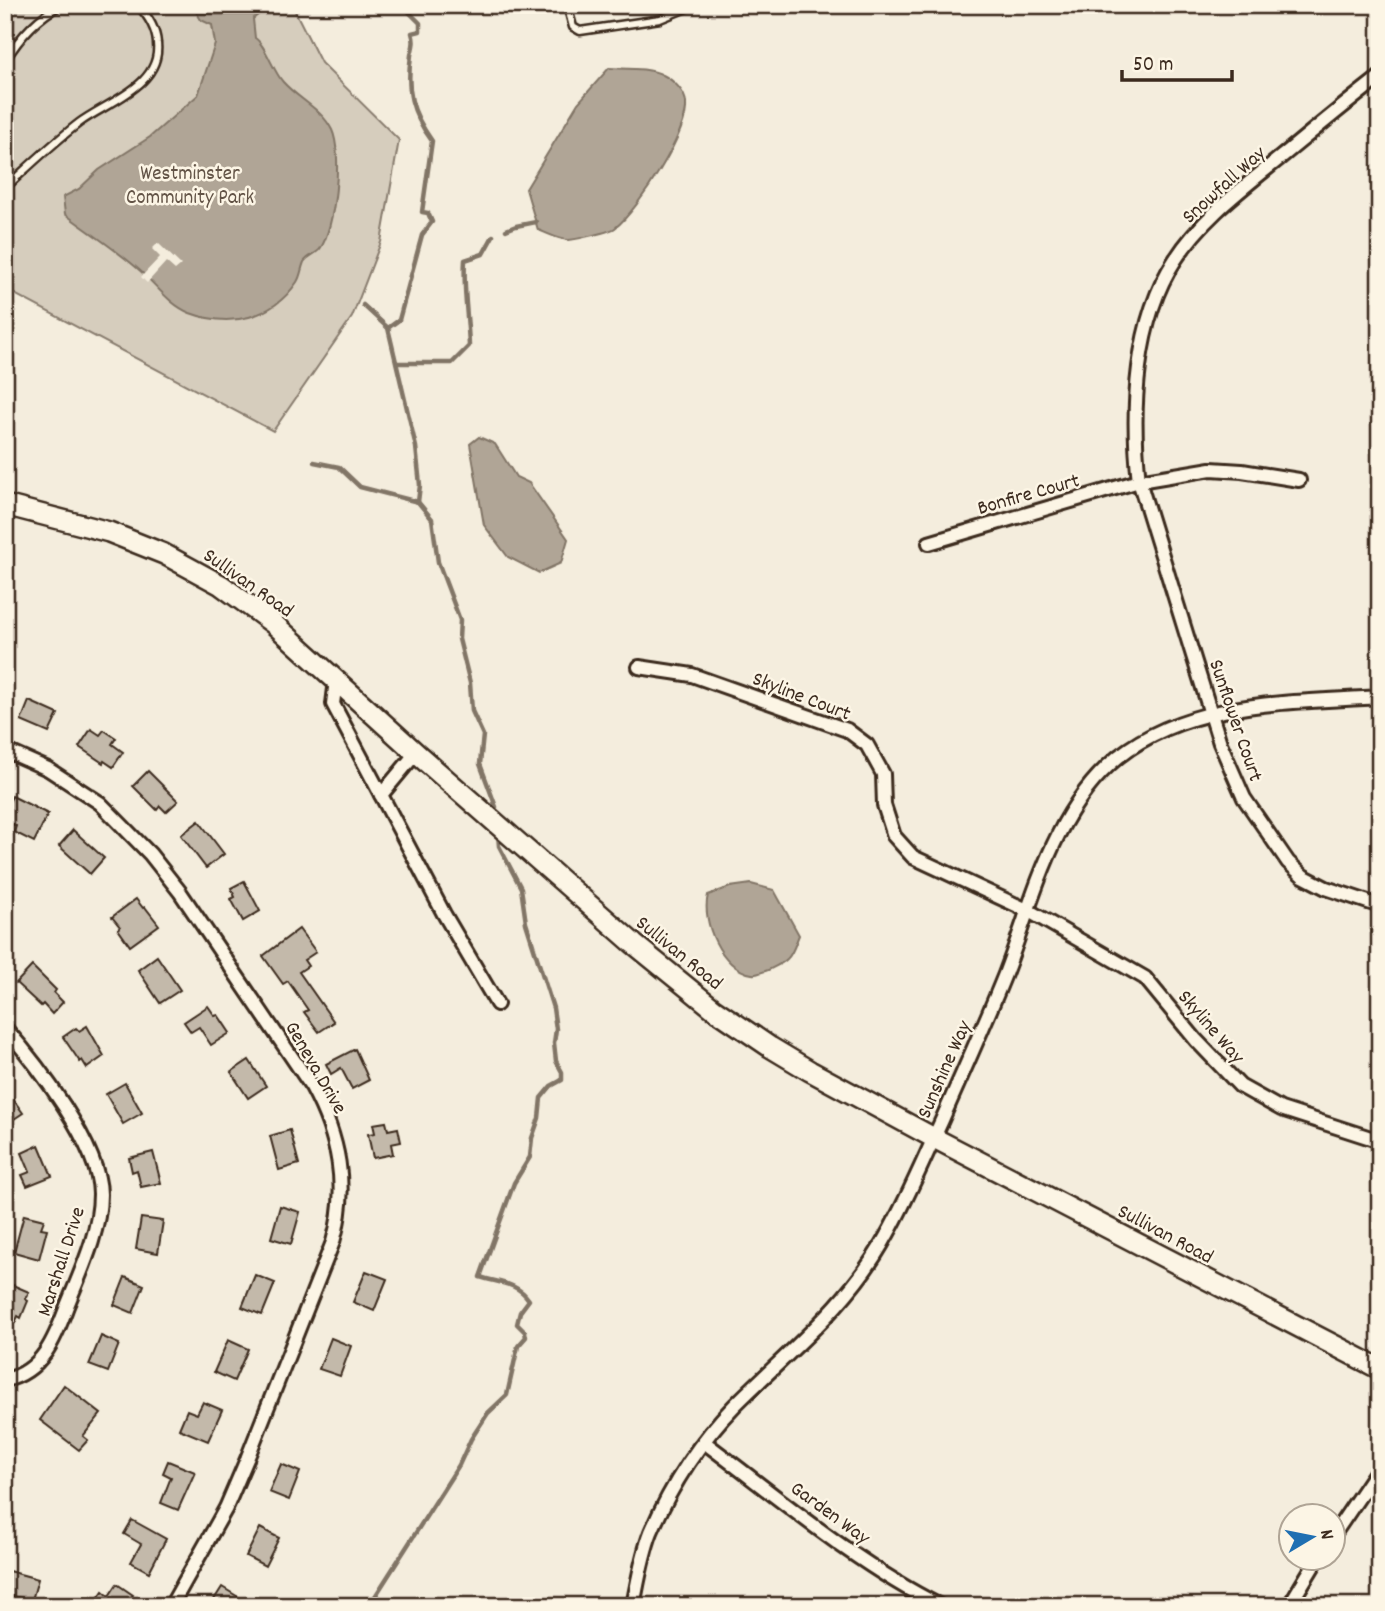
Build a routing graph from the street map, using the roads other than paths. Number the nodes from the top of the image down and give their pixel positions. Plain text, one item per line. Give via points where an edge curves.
1 (61, 5) edge
2 (138, 5) edge
3 (567, 5) edge
4 (694, 5) edge
5 (5, 61) edge
6 (1380, 77) edge
7 (5, 188) edge
8 (1298, 480) dead end
9 (1139, 481) junction
10 (5, 505) edge
11 (929, 543) dead end
12 (639, 667) dead end
13 (336, 680) junction
14 (1380, 697) edge
15 (1212, 713) junction
16 (5, 750) edge
17 (416, 753) junction
18 (381, 795) junction
19 (1380, 906) edge
20 (1029, 911) junction
21 (497, 1004) dead end
22 (5, 1028) edge
23 (934, 1138) junction
24 (1380, 1141) edge
25 (1380, 1369) edge
26 (5, 1380) edge
27 (704, 1442) junction
28 (1380, 1465) edge
29 (1346, 1516) edge
30 (1310, 1572) edge
31 (171, 1606) edge
32 (632, 1606) edge
33 (940, 1606) edge
34 (1289, 1606) edge

1 - 5 lane via 26,32
2 - 7 lane via 156,38 158,53 152,72 71,129
3 - 4 lane via 573,27 580,30 660,19
6 - 9 street, Snowfall Way via 1240,189 1174,260 1145,331 1136,391
8 - 9 street, Bonfire Court via 1211,469
9 - 11 street, Bonfire Court
9 - 15 street, Sunflower Court
10 - 13 street, Sullivan Road via 109,532 192,569 259,612
12 - 20 street, Skyline Court via 692,675 847,730 867,745 883,775 884,806 894,836 913,857
13 - 17 street, Sullivan Road
13 - 18 street via 333,704
14 - 15 street, Sunshine Way
15 - 19 street, Sunflower Court via 1244,798 1288,862 1326,888
15 - 20 street, Sunshine Way via 1156,734 1119,757 1082,794 1049,853
16 - 31 street, Geneva Drive via 48,769 100,803 150,854 312,1087 337,1154 342,1204 333,1242 237,1483
17 - 18 street
17 - 23 street, Sullivan Road via 714,1009 810,1071
18 - 21 street
20 - 23 street, Sunshine Way
20 - 24 street, Skyline Way via 1145,978 1240,1086 1281,1109
22 - 26 street, Marshall Drive via 37,1066 82,1136 100,1193 86,1257 58,1332 41,1361
23 - 25 street, Sullivan Road
23 - 27 street, Sunshine Way via 898,1216 846,1296
27 - 32 street, Sunshine Way via 651,1533
27 - 33 street, Garden Way via 856,1555
28 - 29 street
30 - 34 street

